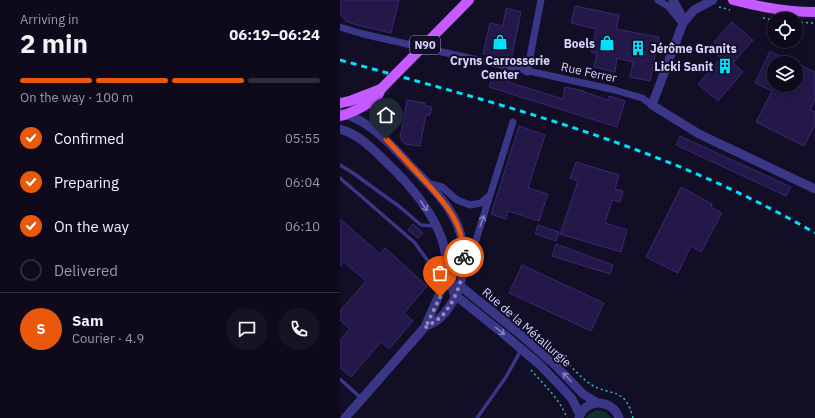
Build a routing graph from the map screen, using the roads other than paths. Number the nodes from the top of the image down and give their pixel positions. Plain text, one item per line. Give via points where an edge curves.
1 (469, 0) edge
2 (541, 0) edge
3 (658, 0) edge
4 (673, 0) edge
5 (734, 3) edge
6 (716, 4) edge
7 (815, 12) edge
8 (683, 23) junction
9 (340, 27) edge
10 (527, 72) junction
11 (379, 92) junction
12 (340, 104) edge
13 (652, 104) junction
14 (342, 114) edge
15 (513, 122) dead end
16 (340, 129) edge
17 (386, 139) junction
18 (340, 165) edge
19 (340, 178) edge
20 (426, 182) junction
21 (815, 189) edge
22 (489, 196) junction
23 (436, 226) junction
24 (428, 261) dead end
25 (446, 267) junction
26 (463, 270) junction
27 (459, 285) junction
28 (455, 295) junction
29 (425, 328) junction
30 (522, 349) junction
31 (340, 379) edge
32 (362, 399) junction
33 (596, 402) junction
34 (579, 416) edge
35 (346, 418) edge
36 (477, 418) edge
37 (620, 418) edge

1 - 11 main road, N90, bridge
2 - 10 street
3 - 8 street via 668,6
4 - 8 street
5 - 7 main road
6 - 8 street via 694,10
8 - 13 street
9 - 10 street, Rue Ferrer
10 - 13 street, Rue Ferrer via 626,93
11 - 12 main road, N90
11 - 14 main road, N90 via 365,105
11 - 17 street via 373,113
13 - 21 street, Rue Ferrer via 699,134
14 - 17 street via 361,122
15 - 22 street
16 -> 23 street via 366,143 400,175 424,204
17 - 20 street
18 - 23 lane via 421,225
19 - 24 lane via 414,242
20 - 22 street via 442,187 457,200 470,205 478,205
20 - 26 street via 445,203 456,222 463,245
26 -> 22 street via 476,240
23 - 25 street via 444,247
25 - 28 street via 451,275 451,289
25 - 29 street via 443,288
26 - 27 street
27 - 28 street
33 -> 27 street, Rue de la Métallurgie via 583,394 520,334
28 - 29 street via 440,318
28 -> 30 street, Rue de la Métallurgie
29 - 32 street
30 - 34 street, Rue de la Métallurgie via 566,392
30 - 36 lane
31 - 32 lane
32 - 35 street
33 - 34 street, Rue de la Métallurgie via 586,406
33 - 37 street, Rue de la Métallurgie via 609,404

